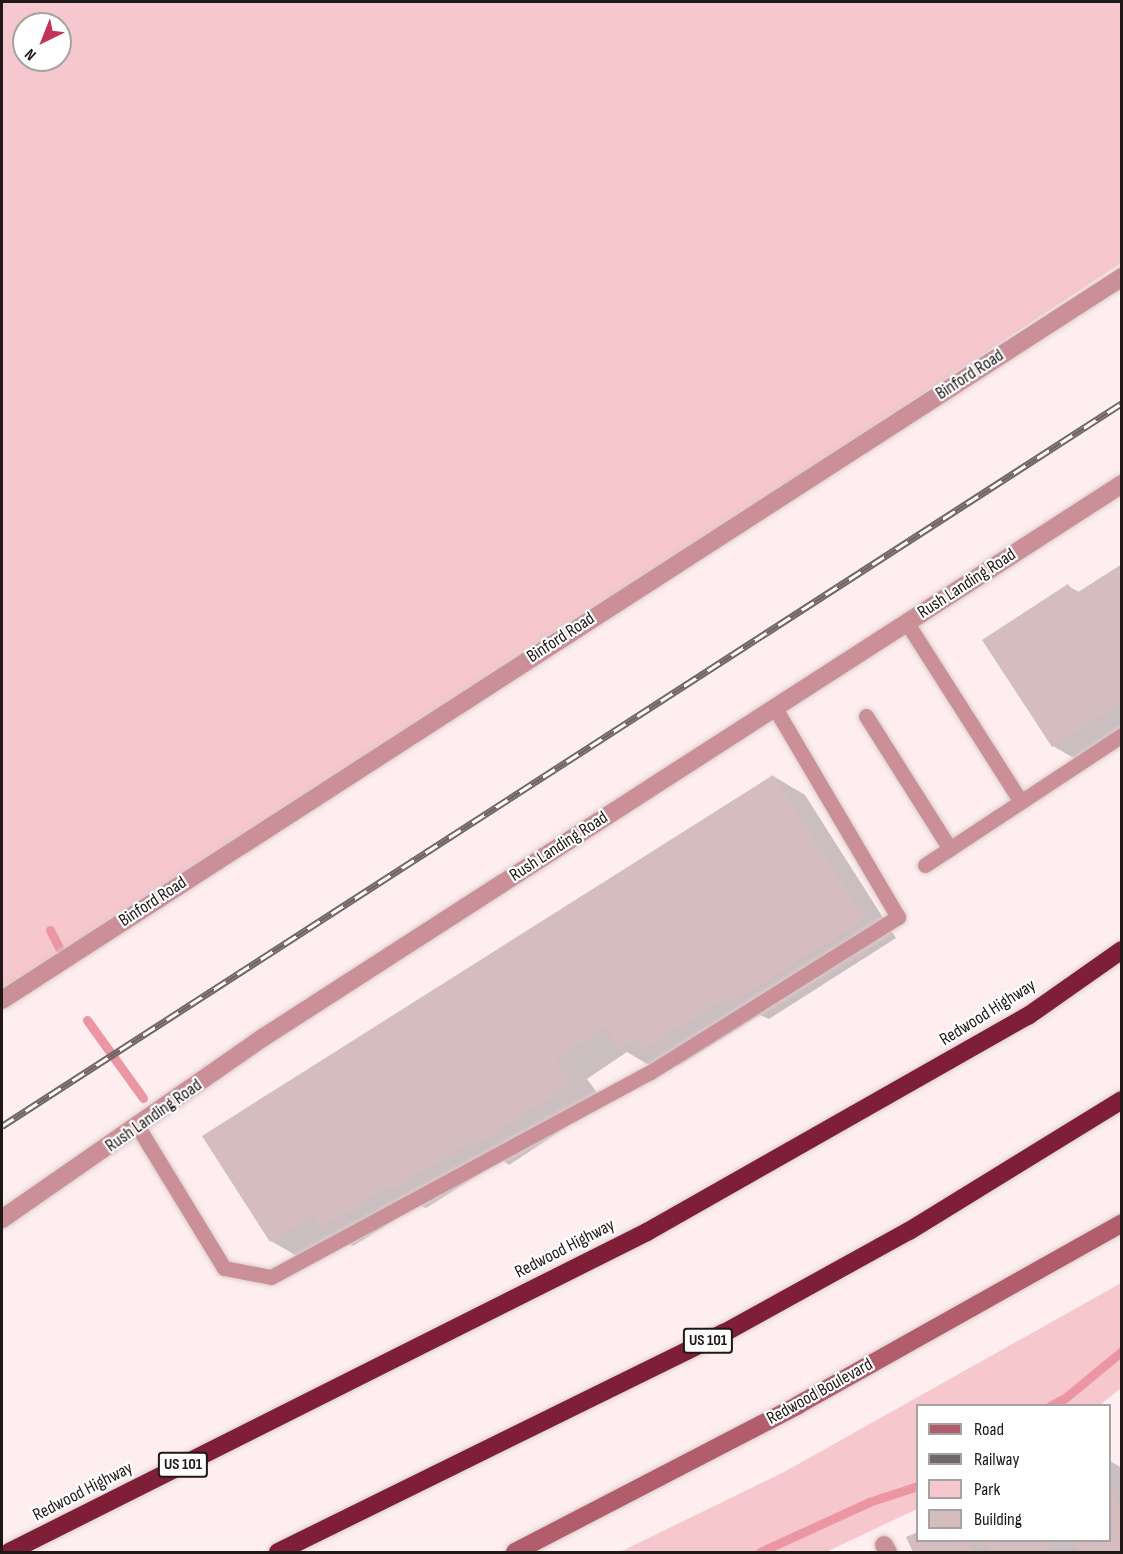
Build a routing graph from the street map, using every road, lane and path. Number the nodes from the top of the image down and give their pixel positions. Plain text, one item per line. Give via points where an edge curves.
1 (1122, 277) edge
2 (1122, 484) edge
3 (907, 623) junction
4 (775, 708) junction
5 (866, 716) dead end
6 (1122, 735) edge
7 (1021, 802) junction
8 (950, 849) junction
9 (925, 865) dead end
10 (1122, 950) edge
11 (2, 1000) edge
12 (1122, 1100) edge
13 (138, 1127) junction
14 (2, 1219) edge
15 (1122, 1223) edge
16 (9, 1552) edge
17 (278, 1552) edge
18 (515, 1552) edge

1 - 11 street, Binford Road
2 - 3 street, Rush Landing Road
3 - 4 street, Rush Landing Road
3 - 7 lane
4 - 13 street, Rush Landing Road via 264,1037
4 - 13 lane via 898,917 649,1073 271,1277 224,1268
5 - 8 lane
6 - 7 lane
7 - 8 lane
8 - 9 lane
10 - 16 highway, Redwood Highway / US 101 via 1028,1016 647,1232
12 - 17 highway, US 101 via 909,1231 724,1333
13 - 14 street, Rush Landing Road
15 - 18 street, Redwood Boulevard via 798,1405

